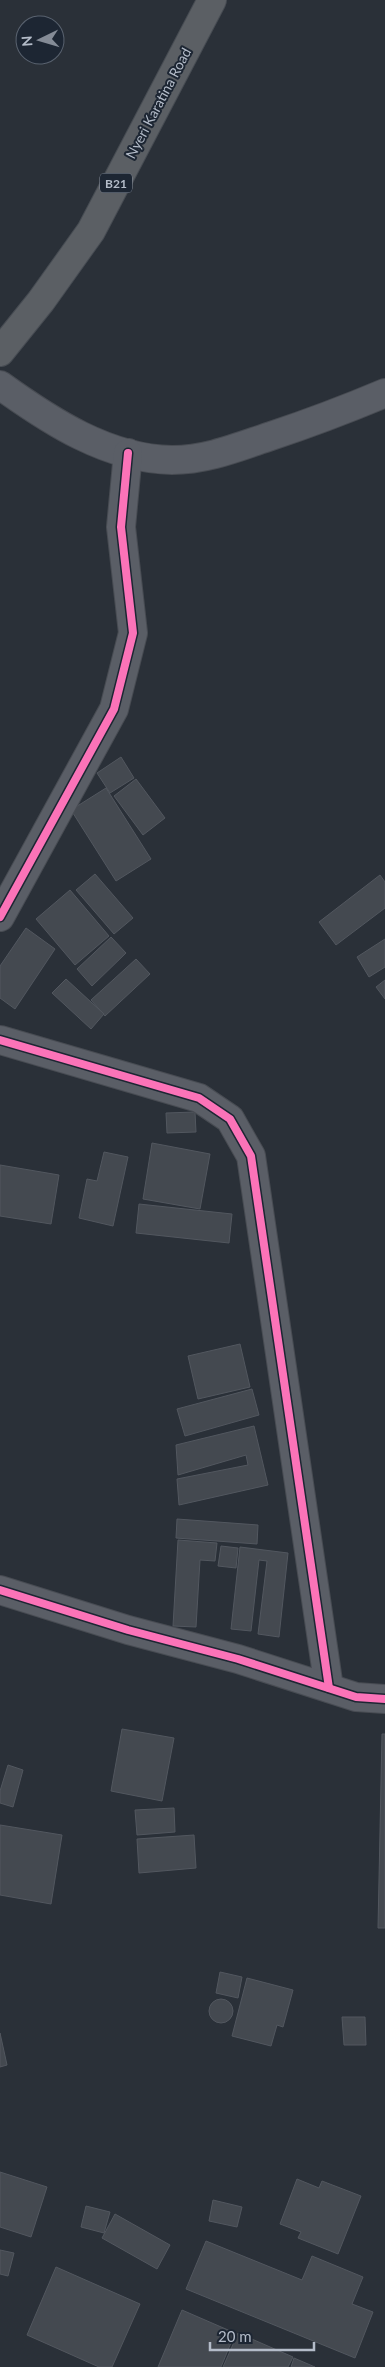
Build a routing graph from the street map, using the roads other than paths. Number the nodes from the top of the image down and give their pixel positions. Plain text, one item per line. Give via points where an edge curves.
1 (212, 0) edge
2 (0, 352) edge
3 (0, 385) edge
4 (385, 393) edge
5 (128, 453) junction
6 (0, 917) edge
7 (0, 1040) edge
8 (0, 1590) edge
9 (329, 1688) junction
10 (385, 1699) edge

1 - 2 highway, Nyeri Karatina Road / B21 via 91,231
3 - 5 street via 46,418 99,444
4 - 5 street via 336,414 213,456 171,460
5 - 6 street via 121,527 132,633 114,709
7 - 9 street via 199,1098 230,1119 251,1156
8 - 9 street
9 - 10 street via 356,1697

